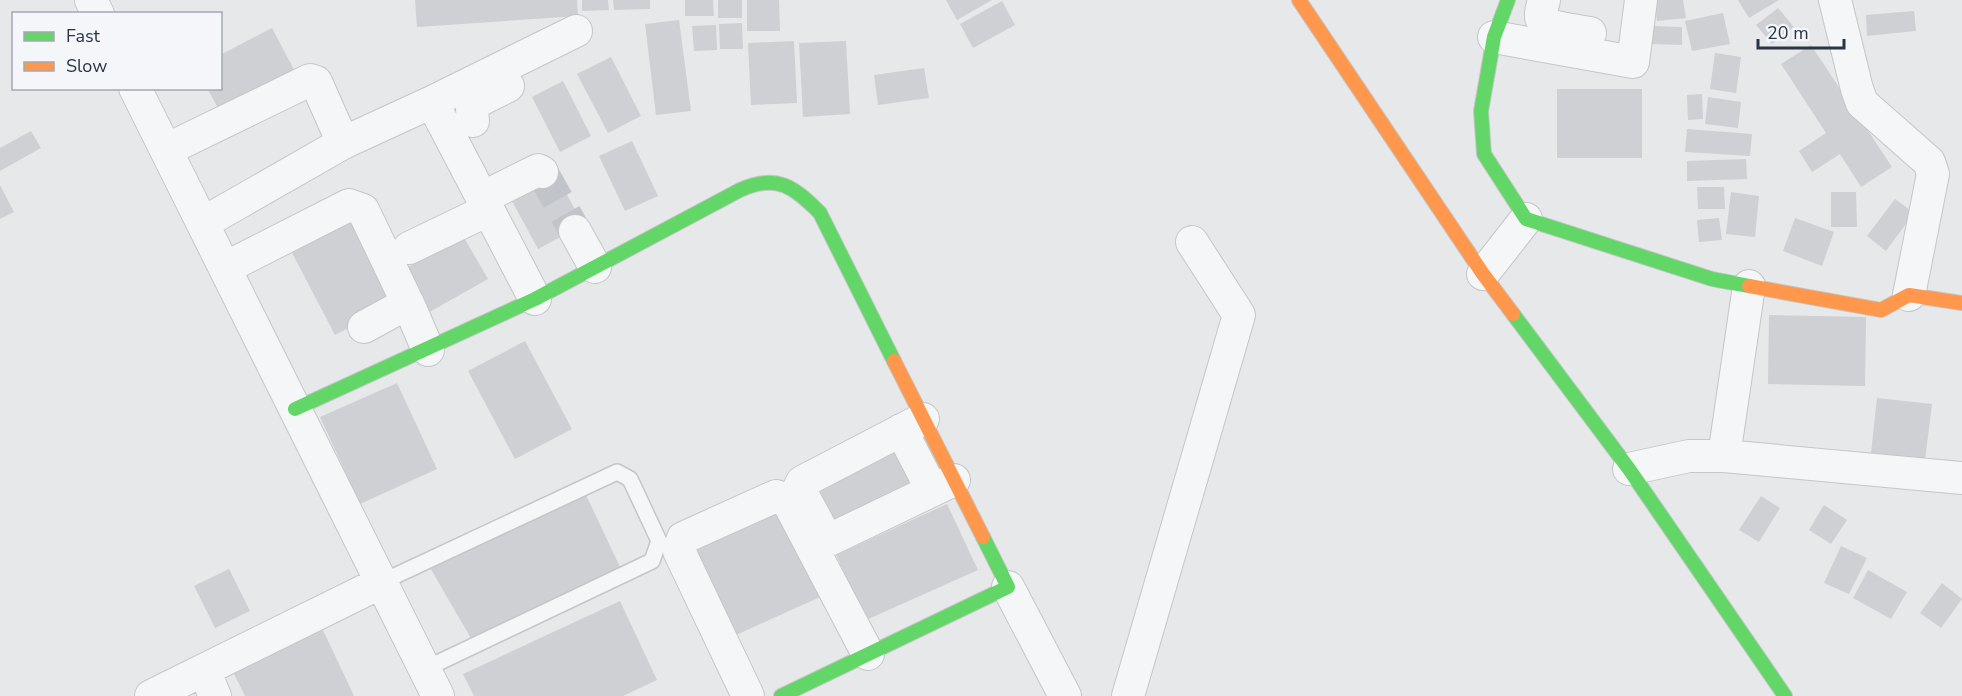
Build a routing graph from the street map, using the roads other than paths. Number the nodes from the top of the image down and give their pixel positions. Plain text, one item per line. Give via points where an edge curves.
1 (1299, 0) edge
2 (1508, 0) edge
3 (1544, 0) edge
4 (1641, 0) edge
5 (1835, 0) edge
6 (1494, 37) junction
7 (579, 39) dead end
8 (1636, 41) junction
9 (530, 64) junction
10 (136, 90) edge
11 (432, 102) junction
12 (473, 121) dead end
13 (343, 143) junction
14 (166, 150) junction
15 (542, 172) dead end
16 (502, 215) junction
17 (1526, 219) junction
18 (203, 223) junction
19 (575, 231) tunnel mouth
20 (1192, 242) dead end
21 (409, 248) dead end
22 (595, 267) junction
23 (225, 268) junction
24 (1483, 274) junction
25 (1749, 286) junction
26 (1909, 295) junction
27 (535, 299) junction
28 (408, 303) junction
29 (1962, 303) edge
30 (364, 327) dead end
31 (428, 350) junction
32 (296, 409) junction
33 (912, 424) junction
34 (1724, 456) junction
35 (1629, 469) junction
36 (1960, 470) edge
37 (943, 485) junction
38 (382, 582) junction
39 (1008, 587) junction
40 (868, 654) junction
41 (432, 682) edge
42 (209, 683) edge
43 (151, 696) edge
44 (748, 696) edge
45 (782, 696) edge
46 (1065, 696) edge
47 (1128, 696) edge
48 (1785, 696) edge

1 - 24 street
2 - 6 street
3 - 8 street via 1541,17 1548,25
4 - 8 street
5 - 26 street via 1862,103 1929,162 1933,174
6 - 8 street via 1633,62
6 - 17 street via 1481,111 1484,154
7 - 9 street
9 - 11 street
9 - 12 street via 476,102 472,108
10 - 14 street
11 - 13 street
11 - 16 street
13 - 14 street via 316,82 309,80
13 - 18 street
14 - 18 street
15 - 16 street via 538,170
16 - 21 street
16 - 27 street
17 - 24 street
17 - 25 street via 1712,279
18 - 23 street
19 - 22 street
20 - 47 street via 1239,315
22 - 27 street
22 - 33 street via 740,190 762,182 780,184 804,196 820,213
23 - 28 street via 349,205 363,210
23 - 32 street
24 - 35 street
25 - 26 street via 1881,310
25 - 34 street
26 - 29 street
27 - 31 street
28 - 30 street
28 - 31 street
31 - 32 street
32 - 38 street
33 - 37 street
33 - 37 street via 802,482 799,488 826,538 831,539
34 - 35 street via 1689,456
34 - 36 street
35 - 48 street
37 - 39 street
38 - 41 street
38 - 41 lane via 617,472 630,479 659,541 652,561
38 - 42 street
39 - 40 street
39 - 46 street
40 - 44 street via 787,500 776,496 683,538 679,551
40 - 45 street
42 - 43 street

